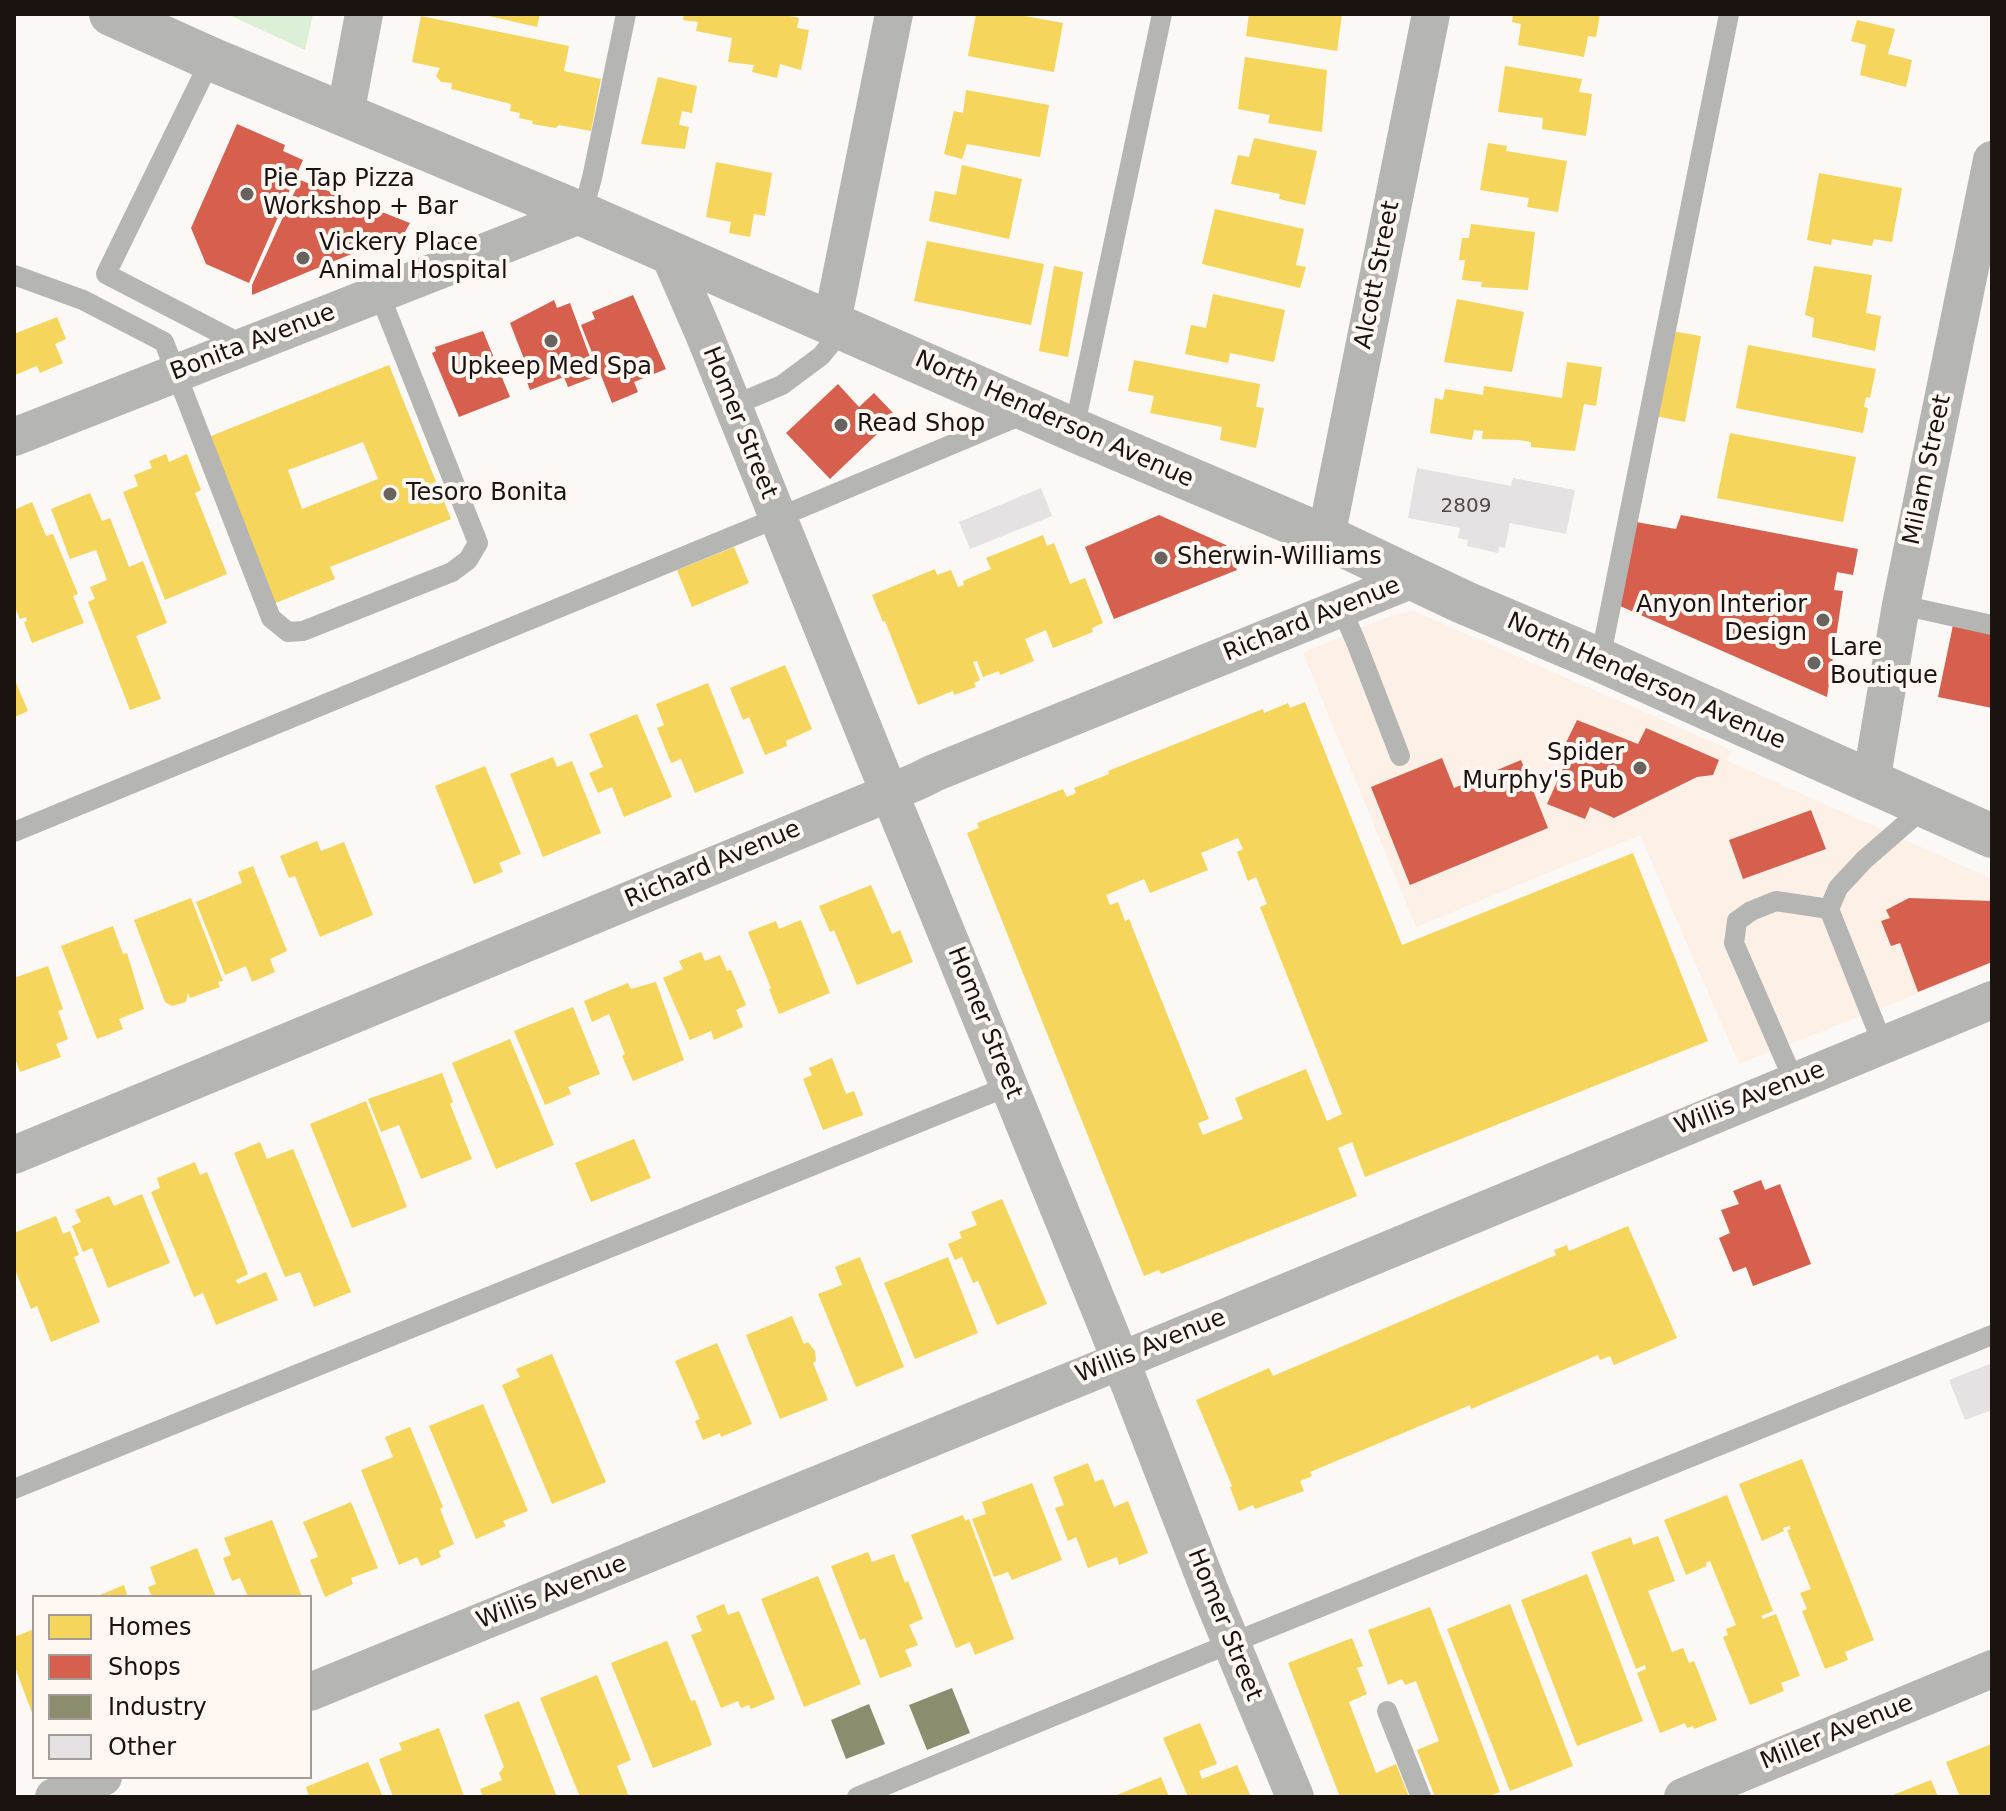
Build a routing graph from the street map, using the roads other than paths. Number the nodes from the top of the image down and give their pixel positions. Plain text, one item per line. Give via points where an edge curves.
1 (111, 14) edge
2 (364, 14) edge
3 (626, 14) edge
4 (894, 14) edge
5 (1162, 14) edge
6 (1431, 14) edge
7 (1729, 14) edge
8 (211, 59) junction
9 (345, 115) junction
10 (1992, 160) edge
11 (582, 214) junction
12 (668, 251) junction
13 (14, 275) edge
14 (379, 293) junction
15 (838, 325) junction
16 (245, 346) junction
17 (175, 373) junction
18 (732, 406) junction
19 (1032, 411) junction
20 (1074, 430) junction
21 (14, 437) edge
22 (777, 518) junction
23 (1326, 537) junction
24 (1413, 579) junction
25 (1901, 605) junction
26 (1341, 608) junction
27 (1992, 625) edge
28 (1600, 660) junction
29 (1400, 756) dead end
30 (1871, 782) junction
31 (889, 792) junction
32 (1926, 806) junction
33 (14, 832) edge
34 (1992, 836) edge
35 (1829, 909) junction
36 (1992, 1000) edge
37 (1883, 1045) junction
38 (1794, 1081) junction
39 (1009, 1086) junction
40 (14, 1155) edge
41 (1992, 1335) edge
42 (1121, 1360) junction
43 (14, 1489) edge
44 (1231, 1643) junction
45 (1992, 1669) edge
46 (312, 1691) edge
47 (1387, 1711) dead end
48 (98, 1779) edge
49 (54, 1797) edge
50 (857, 1797) edge
51 (1295, 1797) edge
52 (1421, 1797) edge
53 (1683, 1797) edge

1 - 8 street, North Henderson Avenue
2 - 9 street
3 - 11 lane
4 - 15 street
5 - 20 lane
6 - 23 street, Alcott Street
7 - 28 lane
8 - 9 street, North Henderson Avenue
8 - 16 lane via 106,274
9 - 11 street, North Henderson Avenue
10 - 25 street, Milam Street
11 - 12 street, North Henderson Avenue
11 - 14 street, Bonita Avenue
12 - 15 street, North Henderson Avenue
12 - 18 street, Homer Street
13 - 17 lane via 83,300 164,342
14 - 16 street, Bonita Avenue
14 - 17 lane via 478,543 452,572 344,615 288,632 271,618
15 - 18 lane via 821,356 782,385
15 - 19 street, North Henderson Avenue
16 - 17 street, Bonita Avenue
17 - 21 street, Bonita Avenue
18 - 22 street, Homer Street
19 - 20 street, North Henderson Avenue
19 - 22 lane
20 - 23 street, North Henderson Avenue
22 - 31 street, Homer Street
22 - 33 lane
23 - 24 street, North Henderson Avenue
24 - 26 street, Richard Avenue
24 - 28 street, North Henderson Avenue
25 - 27 lane
25 - 30 street, Milam Street
26 - 29 lane
26 - 31 street, Richard Avenue
28 - 30 street, North Henderson Avenue
30 - 32 street, North Henderson Avenue
31 - 39 street, Homer Street
31 - 40 street, Richard Avenue
32 - 34 street, North Henderson Avenue
32 - 35 lane via 1864,860 1838,888
35 - 37 lane
35 - 38 lane via 1776,901 1737,921 1734,943
36 - 37 street, Willis Avenue
37 - 38 street, Willis Avenue
38 - 42 street, Willis Avenue
39 - 42 street, Homer Street
39 - 43 lane
41 - 44 lane
42 - 44 street, Homer Street
42 - 46 street, Willis Avenue
44 - 50 lane
44 - 51 street, Homer Street
45 - 53 street, Miller Avenue
47 - 52 lane
48 - 49 street

